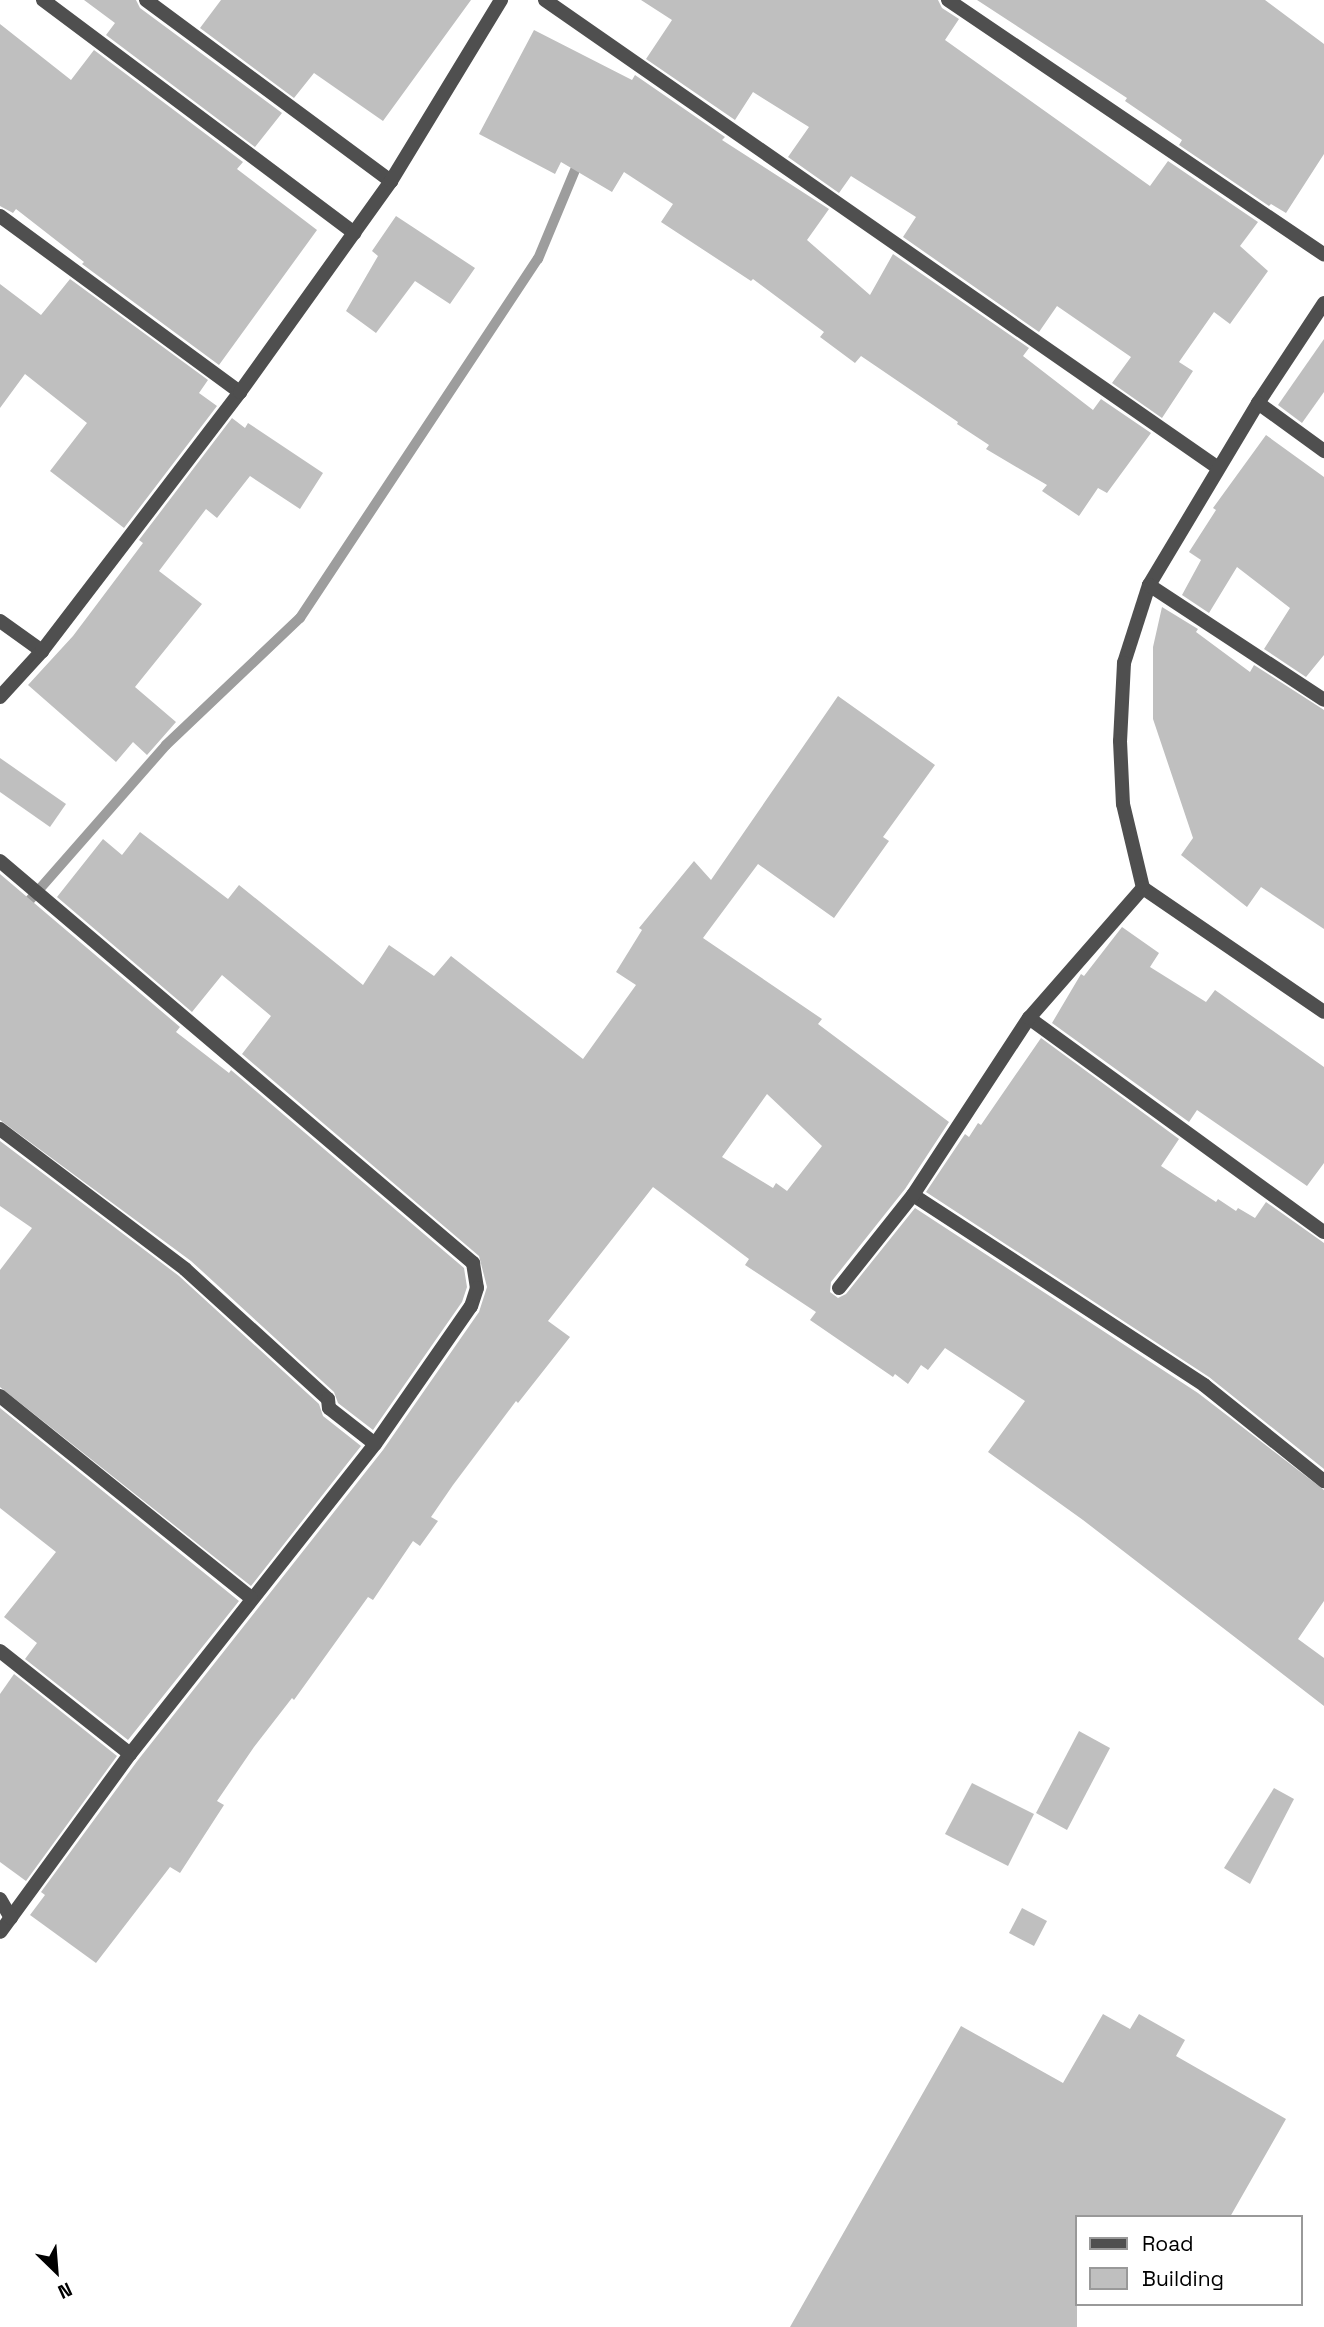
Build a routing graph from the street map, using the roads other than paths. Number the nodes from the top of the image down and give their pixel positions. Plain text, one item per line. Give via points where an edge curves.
1 (43, 0) edge
2 (146, 0) edge
3 (501, 0) edge
4 (545, 0) edge
5 (948, 0) edge
6 (391, 181) junction
7 (0, 216) edge
8 (354, 233) junction
9 (1324, 255) edge
10 (1324, 303) edge
11 (240, 392) junction
12 (1258, 403) junction
13 (1324, 451) edge
14 (1218, 468) junction
15 (1149, 585) junction
16 (0, 621) edge
17 (42, 651) junction
18 (0, 697) edge
19 (1324, 700) edge
20 (0, 861) edge
21 (1143, 888) junction
22 (1324, 1012) edge
23 (1029, 1018) junction
24 (0, 1129) edge
25 (913, 1195) junction
26 (1324, 1232) edge
27 (839, 1288) dead end
28 (0, 1396) edge
29 (375, 1444) junction
30 (1324, 1481) edge
31 (251, 1598) junction
32 (0, 1651) edge
33 (130, 1754) junction
34 (0, 1899) edge
35 (11, 1918) junction
36 (0, 1933) edge

1 - 8 street
2 - 6 street
3 - 6 street
4 - 14 street
5 - 9 street
6 - 8 street
7 - 11 street
8 - 11 street
10 - 12 street
11 - 17 street
12 - 13 street
12 - 14 street
14 - 15 street
15 - 19 street
15 - 21 street via 1124,663 1120,741 1123,804
16 - 17 street
17 - 18 street
20 - 29 street via 473,1263 477,1288 471,1306
21 - 22 street
21 - 23 street
23 - 25 street
23 - 26 street
24 - 29 street via 185,1269 328,1399 329,1408
25 - 27 street
25 - 30 street via 1204,1385
28 - 31 street
29 - 31 street
31 - 33 street
32 - 33 street
33 - 35 street
34 - 35 street
35 - 36 street

